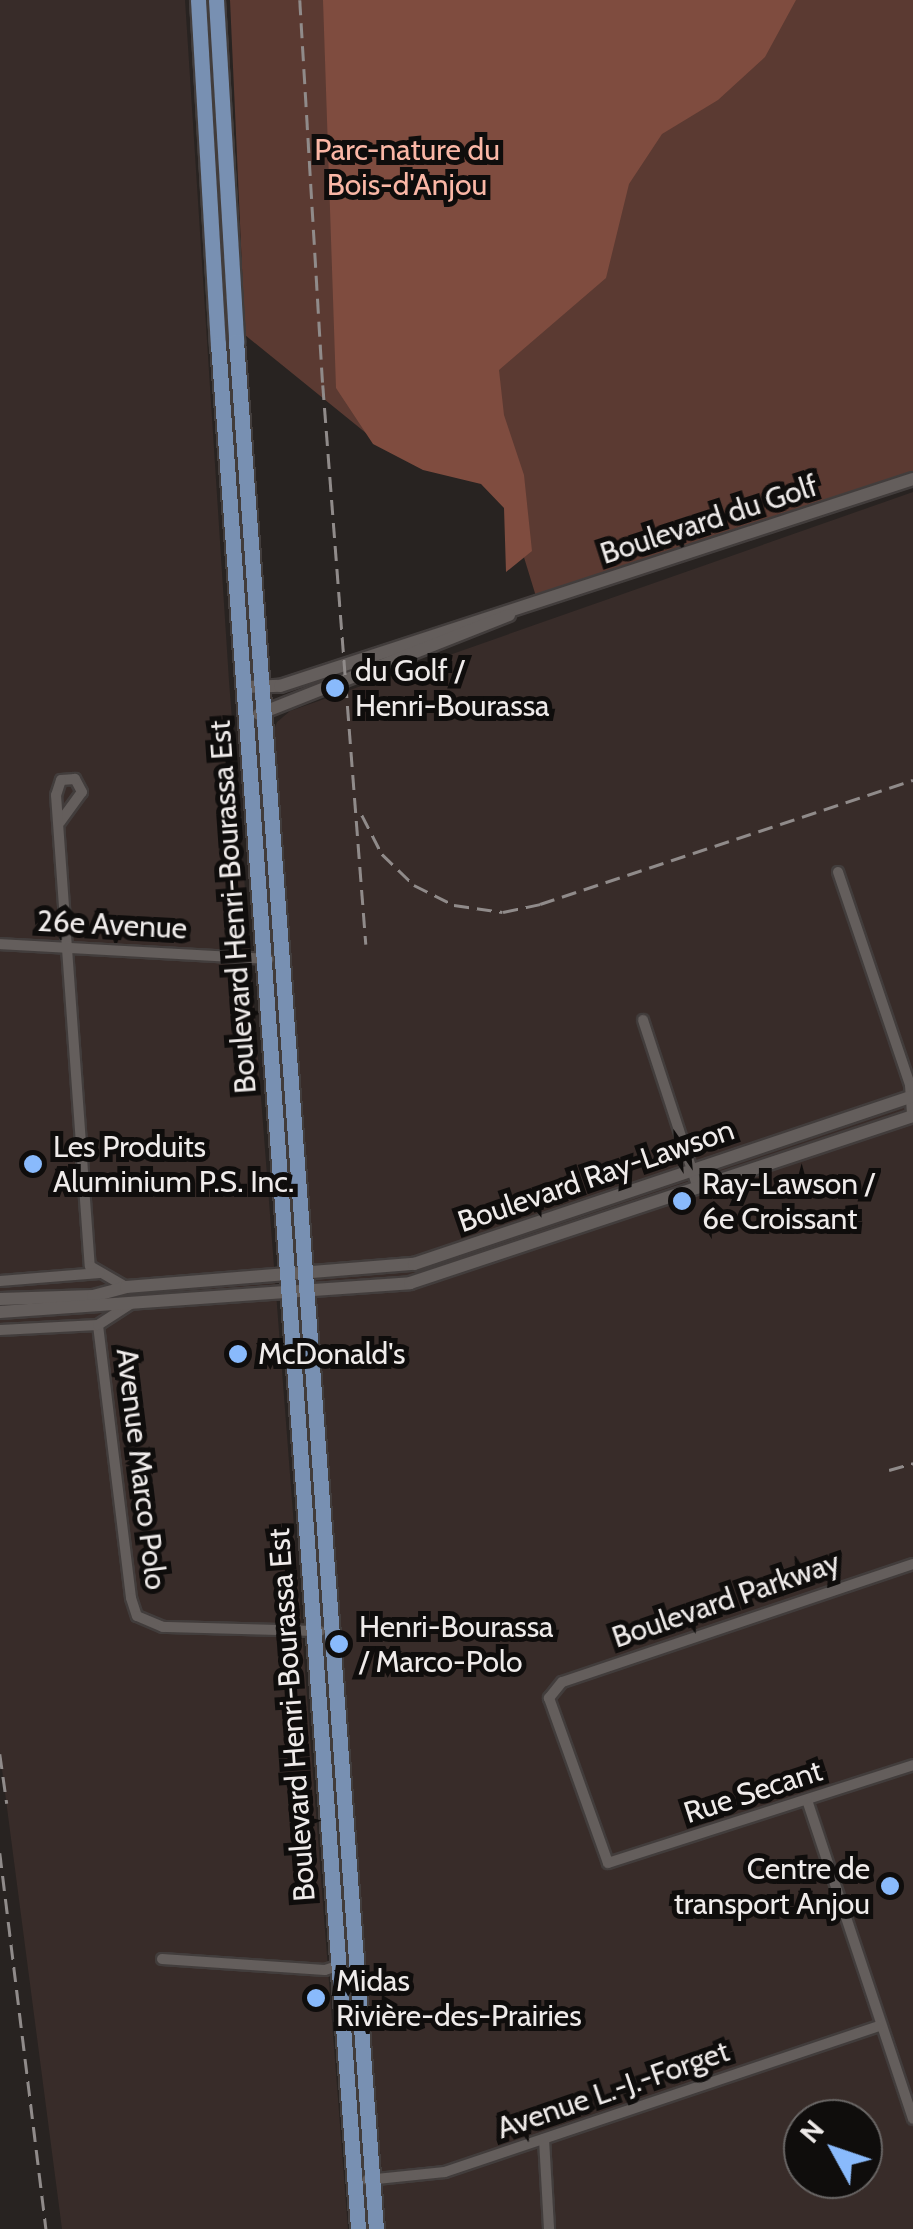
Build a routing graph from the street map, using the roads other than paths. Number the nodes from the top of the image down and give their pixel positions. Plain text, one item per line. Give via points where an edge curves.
1 (198, 0) edge
2 (216, 0) edge
3 (913, 478) edge
4 (520, 609) junction
5 (254, 687) junction
6 (263, 713) junction
7 (246, 717) junction
8 (60, 822) dead end
9 (838, 872) dead end
10 (0, 944) edge
11 (66, 948) junction
12 (272, 959) junction
13 (642, 1020) dead end
14 (912, 1097) edge
15 (912, 1116) edge
16 (692, 1170) junction
17 (660, 1180) junction
18 (698, 1188) junction
19 (666, 1199) junction
20 (101, 1273) junction
21 (298, 1274) junction
22 (0, 1281) edge
23 (126, 1287) junction
24 (297, 1292) junction
25 (0, 1300) edge
26 (95, 1300) junction
27 (133, 1302) junction
28 (0, 1312) edge
29 (98, 1326) junction
30 (0, 1330) edge
31 (913, 1564) edge
32 (323, 1631) junction
33 (913, 1765) edge
34 (807, 1800) junction
35 (608, 1863) joint
36 (354, 1956) junction
37 (162, 1959) dead end
38 (339, 1965) junction
39 (882, 2026) junction
40 (913, 2118) edge
41 (544, 2139) junction
42 (364, 2181) junction
43 (358, 2229) edge
44 (376, 2229) edge
45 (550, 2229) edge

1 - 5 main road, Boulevard Henri-Bourassa Est via 218,344
2 - 5 main road, Boulevard Henri-Bourassa Est
3 - 4 street, Boulevard du Golf
4 - 5 street, Boulevard du Golf via 280,686
4 - 6 street, Boulevard du Golf
5 - 6 main road, Boulevard Henri-Bourassa Est
5 - 7 main road, Boulevard Henri-Bourassa Est
6 - 7 street, Boulevard du Golf
6 - 12 main road, Boulevard Henri-Bourassa Est
7 - 12 main road, Boulevard Henri-Bourassa Est
8 - 11 street
9 - 14 street
10 - 11 street, 26e Avenue
11 - 12 street, 26e Avenue
11 - 20 street via 90,1266
12 - 21 main road, Boulevard Henri-Bourassa Est
13 - 16 street
14 - 15 street
14 - 16 street, Boulevard Ray-Lawson
15 - 18 street, Boulevard Ray-Lawson
16 - 17 street, Boulevard Ray-Lawson
16 - 18 street
17 - 19 street
17 - 21 street, Boulevard Ray-Lawson via 414,1264
18 - 19 street, Boulevard Ray-Lawson
19 - 24 street, Boulevard Ray-Lawson via 421,1280
20 - 22 street
20 - 23 street
21 - 23 street, Boulevard Ray-Lawson
21 - 24 main road, Boulevard Henri-Bourassa Est
23 - 26 street, Boulevard Ray-Lawson
24 - 27 street, Boulevard Ray-Lawson
24 - 32 main road, Boulevard Henri-Bourassa Est
25 - 26 street
26 - 27 street, Boulevard Ray-Lawson
26 - 28 street
27 - 29 street
29 - 30 street
29 - 32 street, Avenue Marco Polo via 138,1616 163,1627
31 - 35 street, Boulevard Parkway via 555,1685 551,1705
32 - 36 main road, Boulevard Henri-Bourassa Est
32 - 38 main road, Boulevard Henri-Bourassa Est
33 - 34 street, Rue Secant
34 - 35 street, Rue Secant
34 - 39 street
36 - 38 street
36 - 42 main road, Boulevard Henri-Bourassa Est
37 - 38 street via 325,1970
38 - 42 main road, Boulevard Henri-Bourassa Est
39 - 40 street
39 - 41 street, Avenue L.-J.-Forget
41 - 42 street, Avenue L.-J.-Forget via 445,2172
41 - 45 street
42 - 43 main road, Boulevard Henri-Bourassa Est
42 - 44 main road, Boulevard Henri-Bourassa Est

